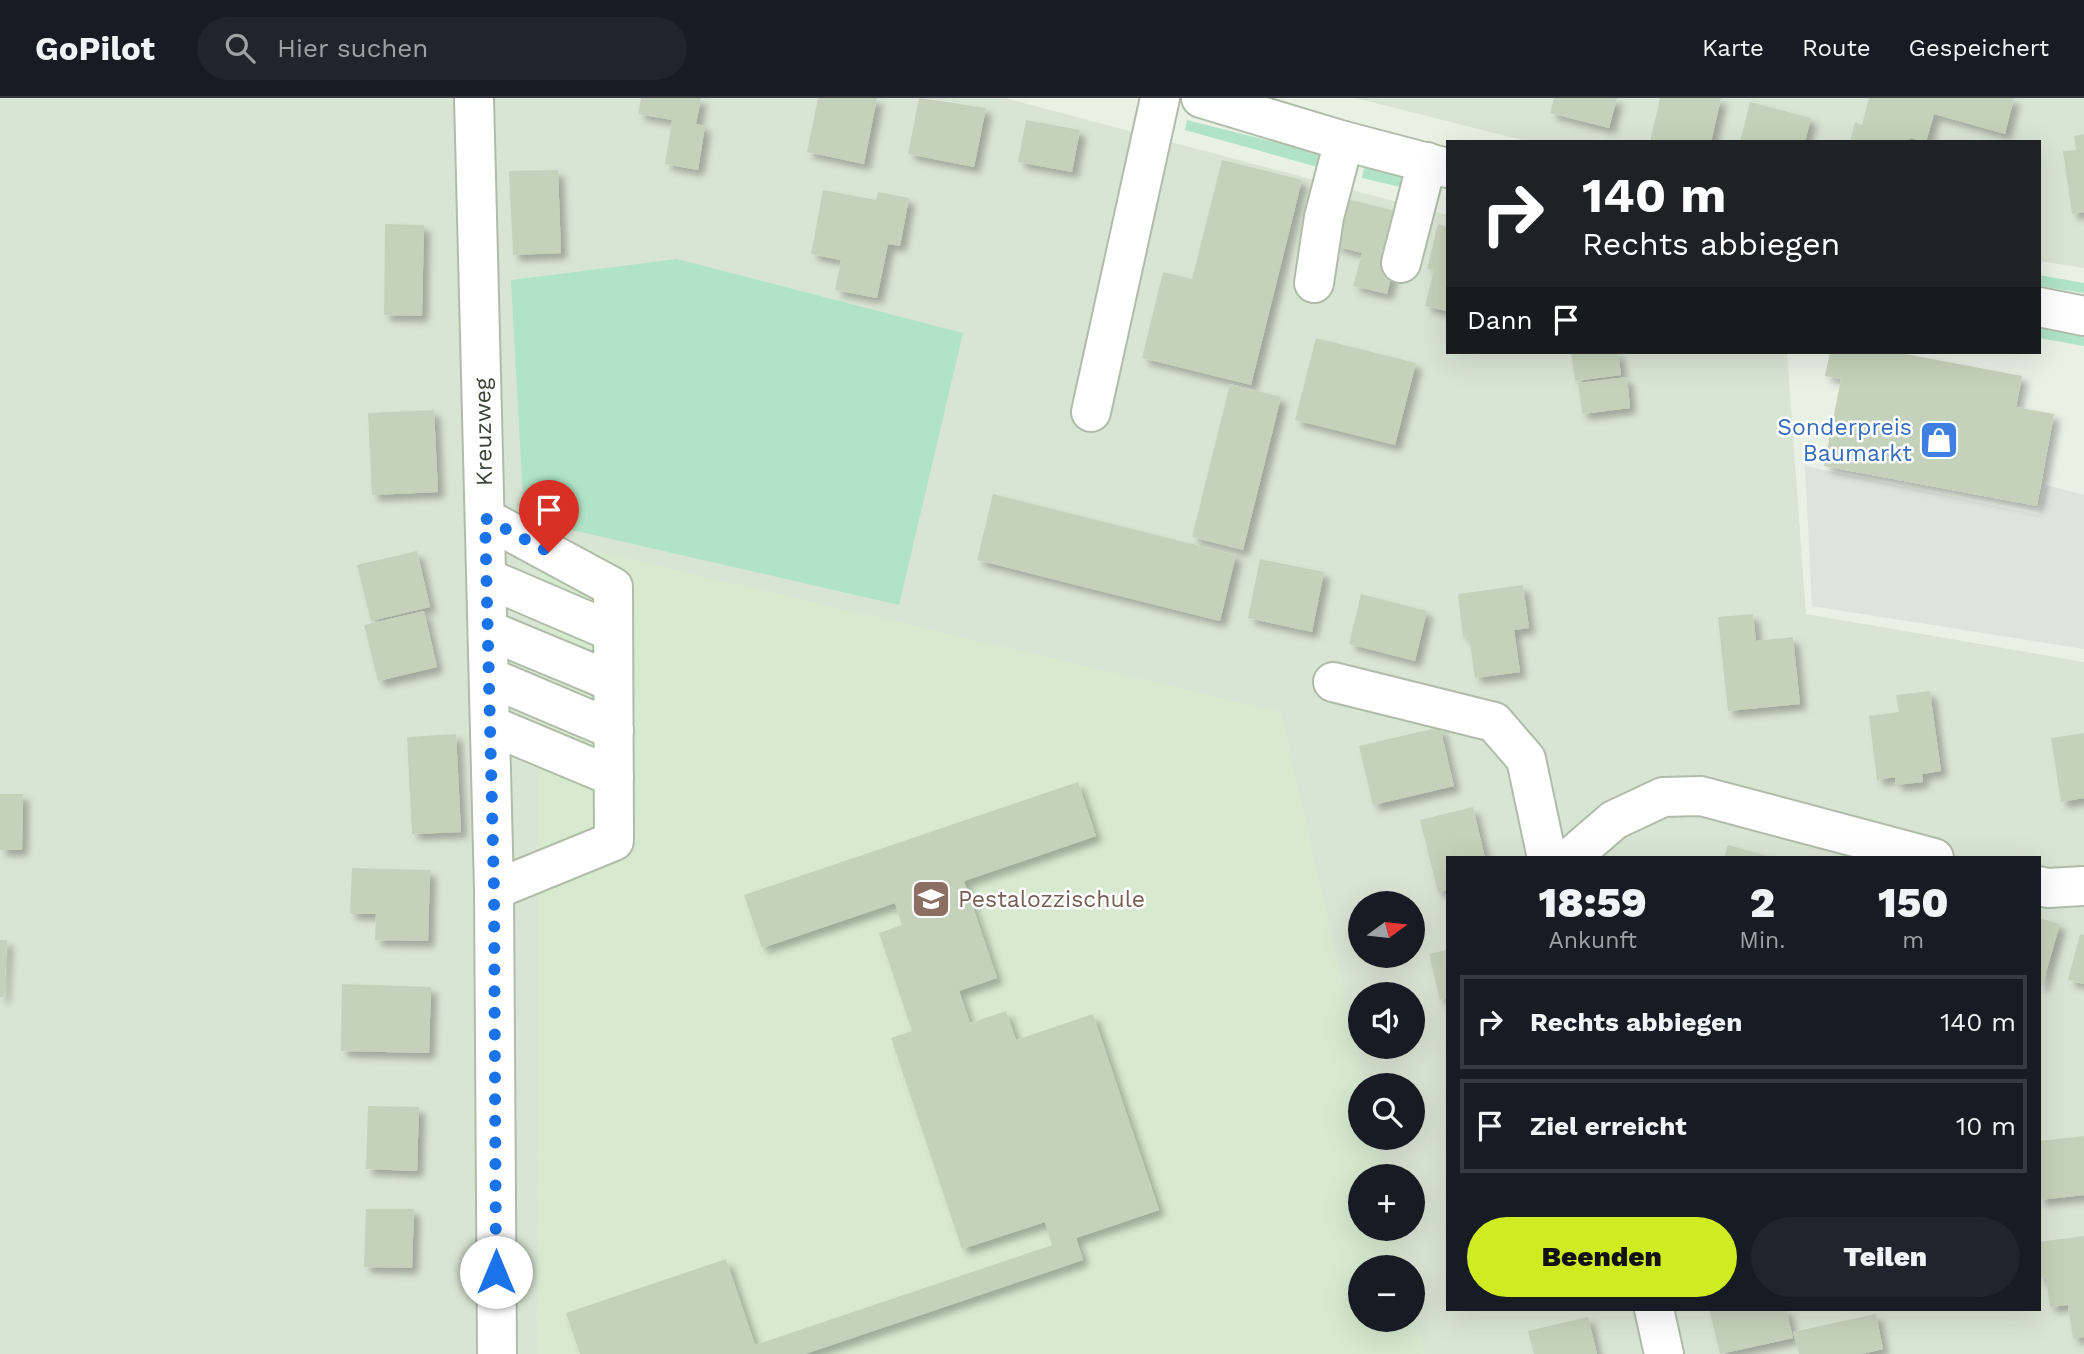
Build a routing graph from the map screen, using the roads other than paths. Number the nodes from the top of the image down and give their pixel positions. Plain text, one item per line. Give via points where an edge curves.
1 (474, 98) edge
2 (1160, 98) edge
3 (1200, 98) edge
4 (1344, 141) junction
5 (1437, 165) edge
6 (1401, 263) dead end
7 (1314, 282) dead end
8 (2041, 307) edge
9 (2084, 316) edge
10 (1091, 412) dead end
11 (485, 518) junction
12 (487, 579) junction
13 (488, 630) junction
14 (613, 632) junction
15 (489, 677) junction
16 (613, 682) junction
17 (1333, 682) dead end
18 (491, 725) junction
19 (614, 730) junction
20 (614, 777) junction
21 (1547, 856) edge
22 (1572, 856) edge
23 (1927, 856) edge
24 (2041, 886) edge
25 (2084, 886) edge
26 (494, 890) junction
27 (1654, 1311) edge
28 (497, 1354) edge
29 (1664, 1354) edge

1 - 11 street, Kreuzweg
2 - 10 street
3 - 4 street
4 - 5 street
4 - 7 street via 1324,217
5 - 6 street
8 - 9 street
11 - 12 street, Kreuzweg
11 - 14 street via 613,587
12 - 13 street, Kreuzweg
12 - 14 street
13 - 15 street, Kreuzweg
13 - 16 street
14 - 16 street
15 - 18 street, Kreuzweg
15 - 19 street
16 - 19 street
17 - 21 street via 1494,722 1526,759
18 - 20 street
18 - 26 street, Kreuzweg
19 - 20 street
20 - 26 street via 614,841
22 - 23 street via 1614,820 1663,797 1702,796
24 - 25 street
26 - 28 street, Kreuzweg
27 - 29 street

